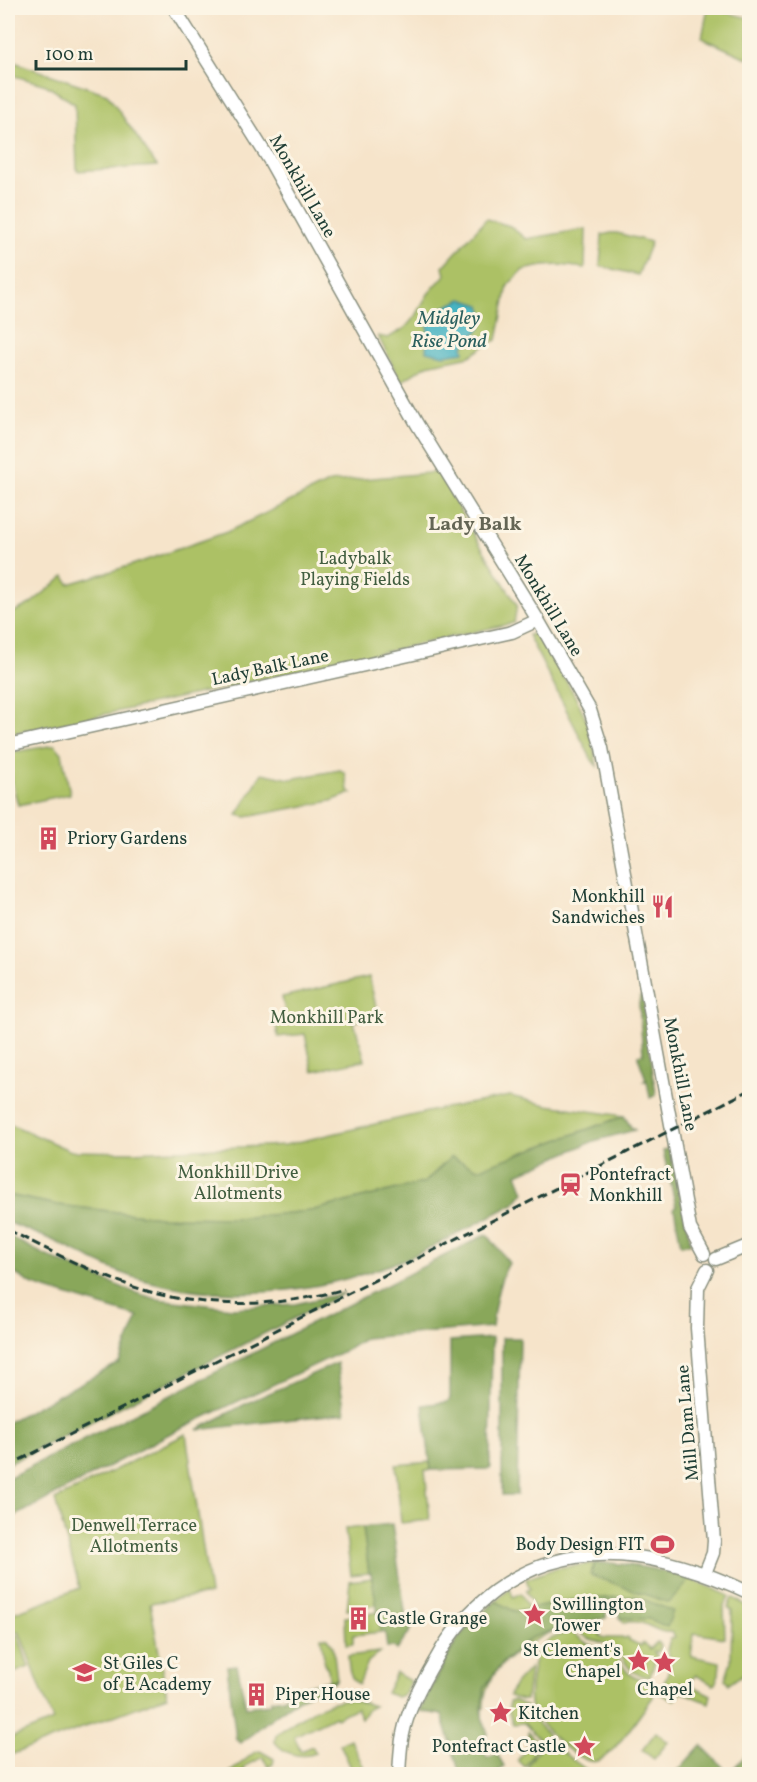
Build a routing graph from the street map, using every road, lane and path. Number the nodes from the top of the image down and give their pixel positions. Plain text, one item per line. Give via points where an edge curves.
1 (174, 8) edge
2 (538, 620) junction
3 (8, 745) edge
4 (750, 1245) edge
5 (704, 1254) junction
6 (716, 1259) junction
7 (707, 1270) junction
8 (705, 1573) junction
9 (750, 1593) edge
10 (399, 1774) edge

1 - 2 street, Monkhill Lane via 270,161 417,424
2 - 3 street, Lady Balk Lane via 512,632
2 - 5 street, Monkhill Lane via 590,710 599,735 690,1228
4 - 6 street
5 - 6 street via 712,1254
5 - 7 street via 700,1262
6 - 7 street via 714,1267
7 - 8 street, Mill Dam Lane via 698,1288 697,1328 714,1541
8 - 9 street
8 - 10 street via 626,1555 572,1556 538,1566 502,1586 463,1620 433,1664 405,1727

